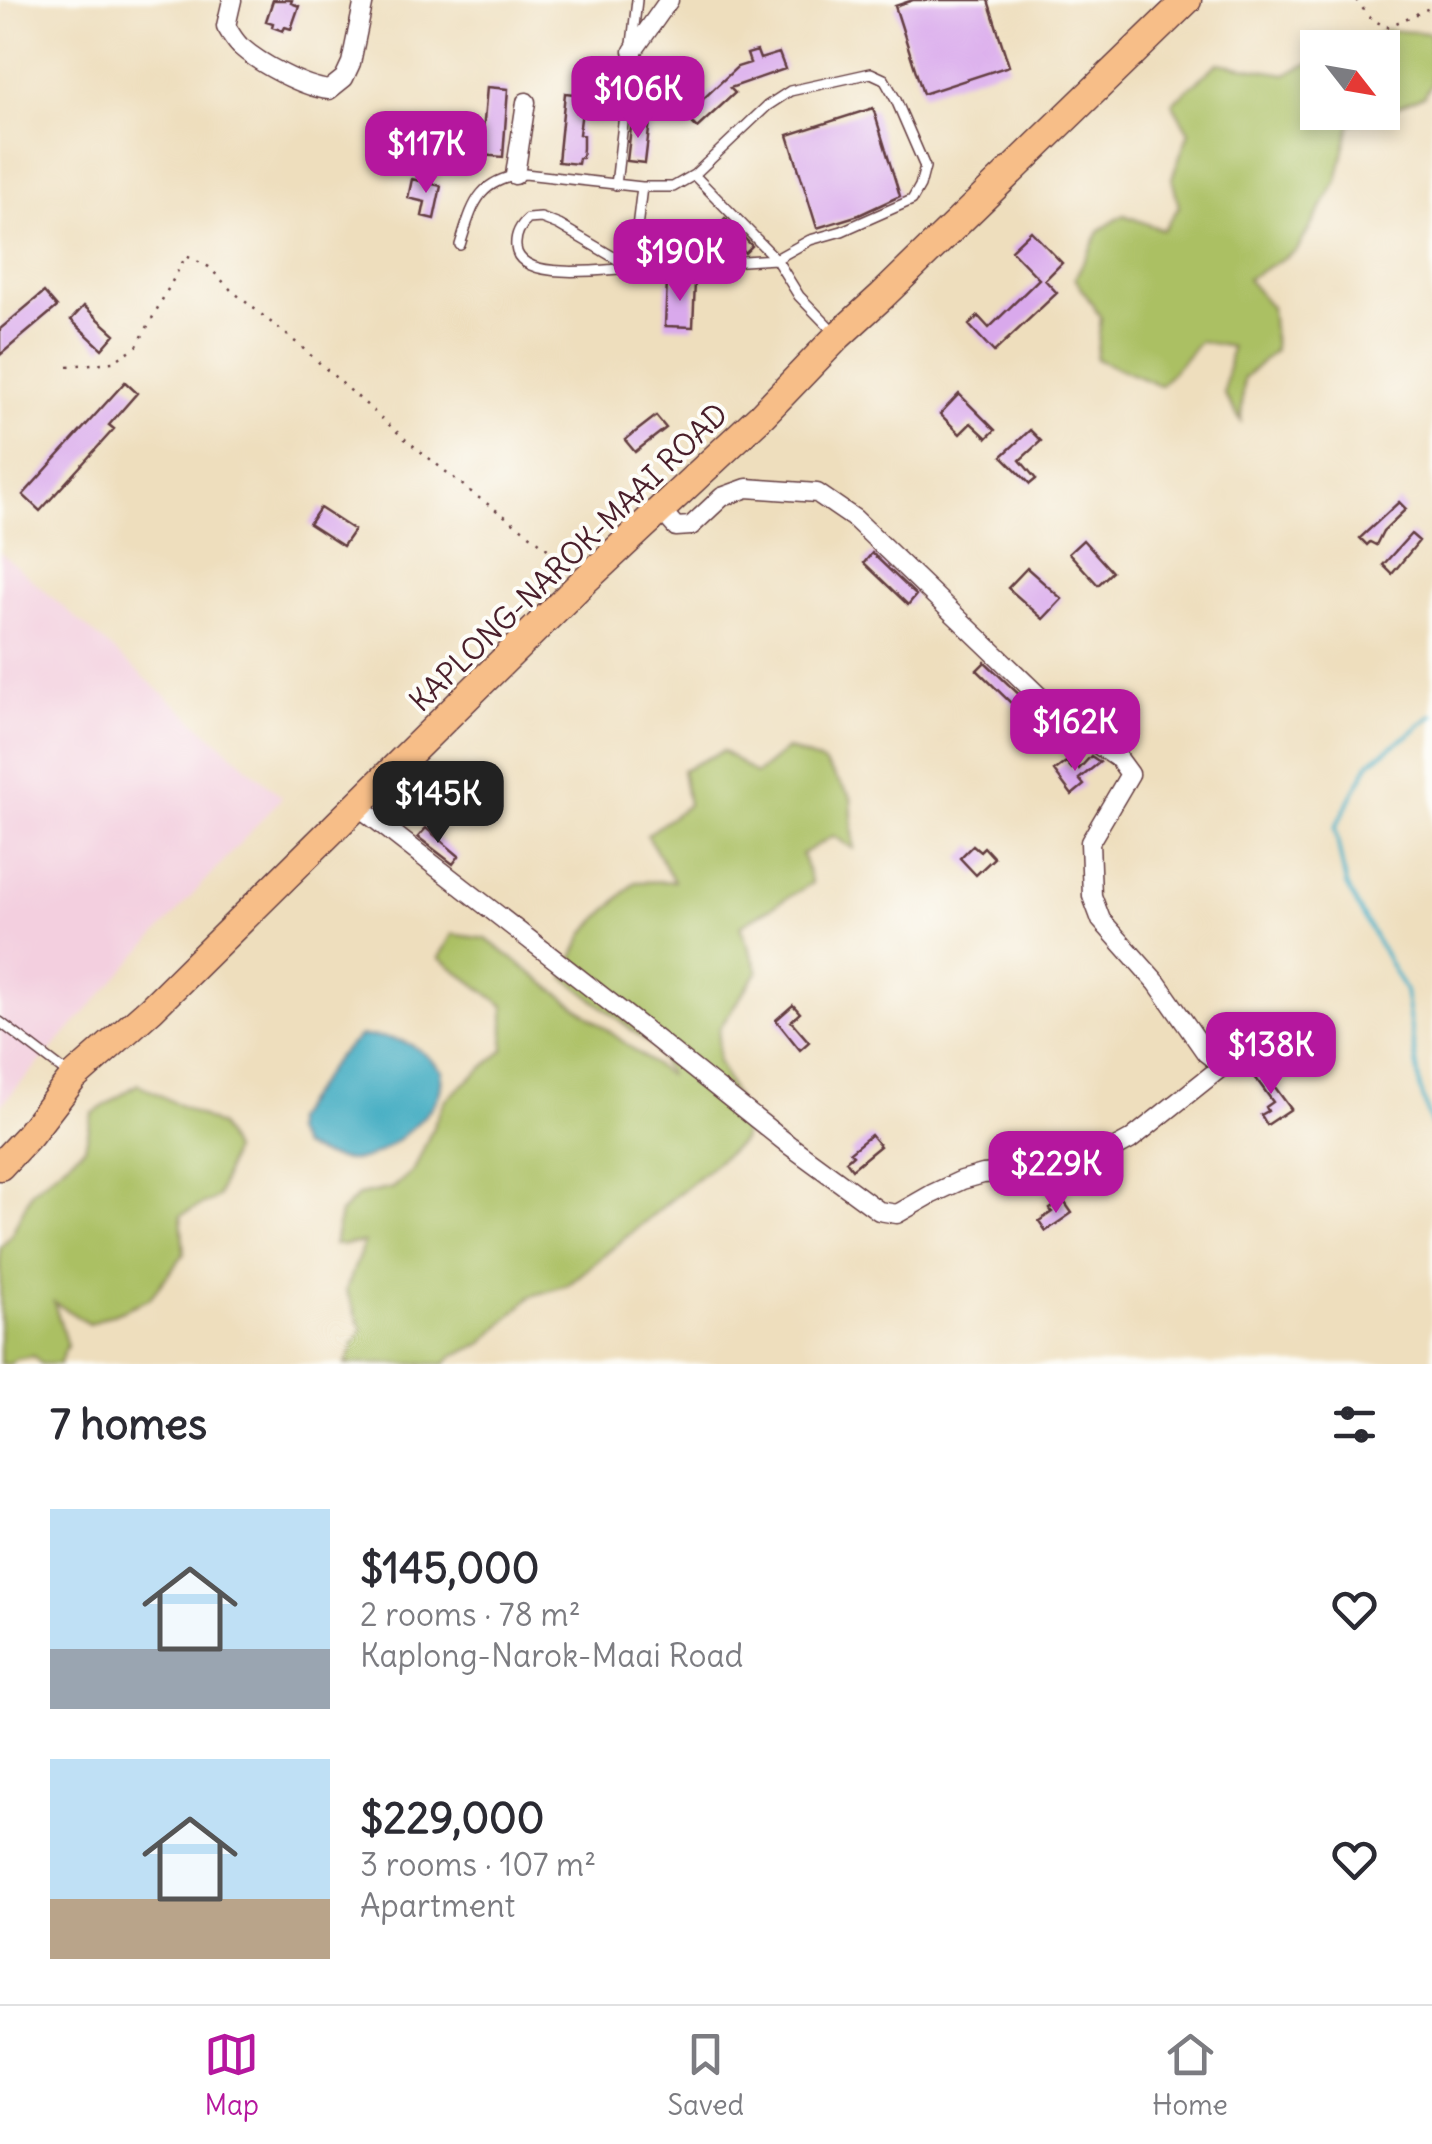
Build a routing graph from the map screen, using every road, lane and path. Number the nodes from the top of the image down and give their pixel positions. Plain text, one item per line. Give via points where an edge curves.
1 (232, 0) edge
2 (364, 0) edge
3 (637, 0) edge
4 (669, 0) edge
5 (1187, 0) edge
6 (1356, 0) edge
7 (1432, 7) edge
8 (632, 51) junction
9 (526, 102) dead end
10 (515, 175) junction
11 (694, 176) junction
12 (616, 184) junction
13 (642, 187) junction
14 (460, 245) dead end
15 (776, 259) junction
16 (632, 268) junction
17 (838, 336) junction
18 (68, 366) dead end
19 (662, 510) junction
20 (584, 581) junction
21 (358, 806) junction
22 (0, 1022) edge
23 (1292, 1050) dead end
24 (1230, 1060) junction
25 (73, 1078) junction
26 (0, 1166) edge

1 - 2 street via 226,26 236,42 313,88 329,90 351,62
3 - 8 lane
4 - 8 street
5 - 17 highway, KAPLONG-NAROK-MAAI ROAD
6 - 7 path via 1387,27
8 - 12 lane
9 - 10 street
10 - 12 lane
10 - 14 lane via 490,183 477,196
11 - 13 lane via 673,188
11 - 15 lane
11 - 15 lane via 790,90 871,73 884,79 925,167 912,200
12 - 13 lane
13 - 16 lane
15 - 16 lane
15 - 17 lane via 799,296
16 - 16 lane via 541,218 528,218 516,237 522,262 538,269
17 - 19 highway, KAPLONG-NAROK-MAAI ROAD
18 - 20 path via 113,362 137,346 186,256 209,267 405,439
19 - 20 highway, KAPLONG-NAROK-MAAI ROAD
19 - 24 street via 676,527 691,526 722,497 746,488 817,493 855,519 1070,726 1119,759 1130,774 1090,842 1092,896 1101,920 1206,1053
20 - 21 highway, KAPLONG-NAROK-MAAI ROAD
21 - 24 street via 880,1211 897,1214 982,1174 1081,1167 1130,1140
21 - 25 highway, KAPLONG-NAROK-MAAI ROAD
22 - 25 lane
23 - 24 street via 1247,1050
25 - 26 highway, KAPLONG-NAROK-MAAI ROAD

